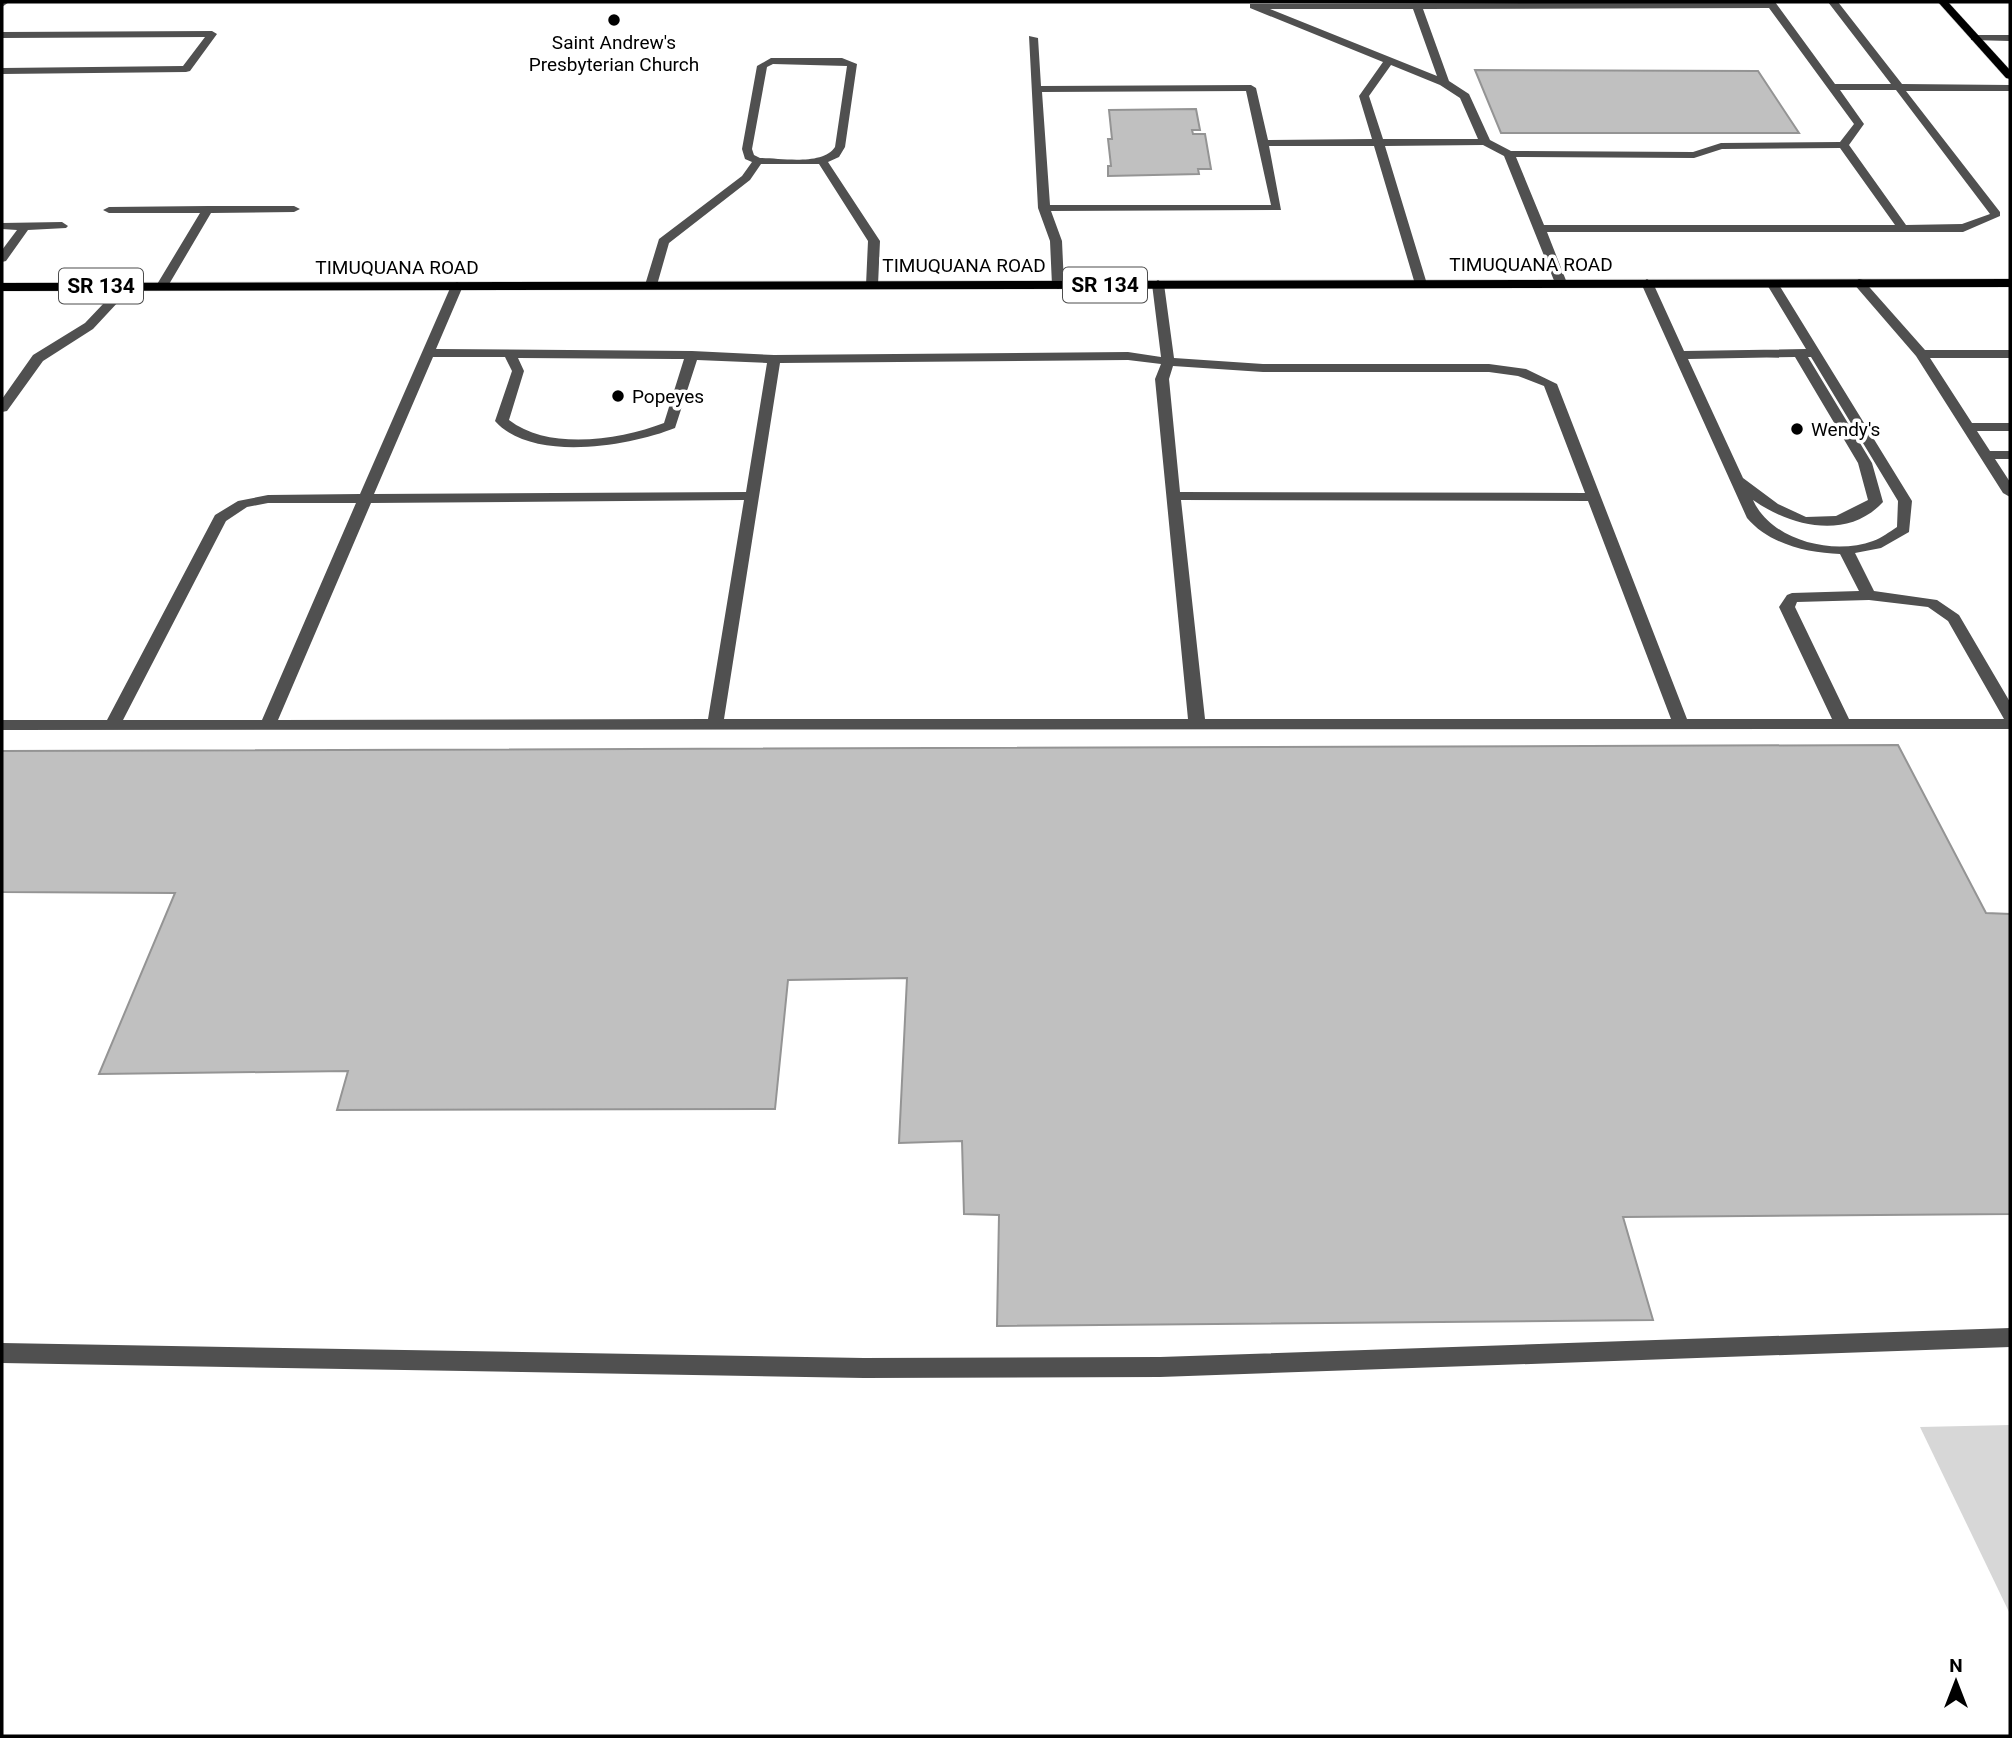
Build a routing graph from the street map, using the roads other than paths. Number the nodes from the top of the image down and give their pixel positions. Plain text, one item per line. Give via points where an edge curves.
1 (1833, 2) edge
2 (1943, 2) edge
3 (1248, 4) edge
4 (1771, 4) edge
5 (1417, 5) junction
6 (2, 35) edge
7 (1975, 37) junction
8 (1033, 38) dead end
9 (2010, 38) edge
10 (1389, 60) junction
11 (2, 71) edge
12 (2010, 76) edge
13 (1444, 83) junction
14 (1833, 87) junction
15 (1899, 87) junction
16 (2010, 88) edge
17 (1037, 89) junction
18 (1378, 142) junction
19 (1485, 142) junction
20 (1263, 143) junction
21 (1843, 145) junction
22 (1509, 154) junction
23 (822, 161) junction
24 (758, 162) junction
25 (1044, 208) junction
26 (208, 209) junction
27 (295, 209) dead end
28 (109, 210) dead end
29 (2, 226) edge
30 (25, 226) junction
31 (62, 226) dead end
32 (1903, 228) junction
33 (1539, 229) junction
34 (2, 258) edge
35 (1561, 283) junction
36 (1647, 283) junction
37 (1772, 283) junction
38 (1859, 283) junction
39 (2010, 283) edge
40 (1158, 284) junction
41 (1420, 284) junction
42 (651, 285) junction
43 (872, 285) junction
44 (1058, 285) junction
45 (127, 286) junction
46 (162, 286) junction
47 (457, 286) junction
48 (2, 287) edge
49 (428, 353) junction
50 (509, 353) junction
51 (1799, 353) junction
52 (1816, 353) junction
53 (1922, 354) junction
54 (2010, 354) edge
55 (692, 355) junction
56 (1680, 355) junction
57 (774, 359) junction
58 (1168, 363) junction
59 (2, 408) edge
60 (1968, 427) junction
61 (2010, 427) edge
62 (1986, 455) junction
63 (2010, 455) edge
64 (1736, 477) junction
65 (2010, 493) edge
66 (753, 496) junction
67 (1174, 496) junction
68 (1594, 497) junction
69 (366, 498) junction
70 (1845, 549) junction
71 (1868, 595) junction
72 (2010, 716) edge
73 (1197, 724) junction
74 (1682, 724) junction
75 (1843, 724) junction
76 (2010, 724) edge
77 (2, 725) edge
78 (715, 725) junction
79 (111, 726) junction
80 (267, 726) junction
81 (2010, 1337) edge
82 (2, 1353) edge

1 - 15 street
2 - 7 main road
3 - 5 street
3 - 10 street
4 - 5 street
4 - 14 street
5 - 13 street
6 - 11 street via 212,34 186,69
7 - 9 street
7 - 12 main road
8 - 17 street
10 - 13 street
10 - 18 street via 1364,96
13 - 19 street via 1465,96
14 - 15 street
14 - 21 street via 1859,124
15 - 16 street
15 - 32 street via 1996,214 1968,227
17 - 20 street via 1251,88
17 - 25 street
18 - 19 street
18 - 20 street
18 - 41 street
19 - 22 street
20 - 25 street via 1277,208
21 - 22 street via 1721,146 1694,155
21 - 32 street
22 - 33 street
23 - 24 street
23 - 24 street via 840,147 852,64 842,61 771,61 762,66 747,149 749,157
23 - 43 street via 874,242
24 - 42 street via 746,178 663,242
25 - 44 street via 1056,241
26 - 27 street
26 - 28 street
26 - 46 street
29 - 30 street
30 - 31 street
30 - 34 street
32 - 33 street
33 - 35 street
35 - 36 main road, TIMUQUANA ROAD / SR 134
35 - 41 main road, TIMUQUANA ROAD / SR 134
36 - 37 main road, TIMUQUANA ROAD / SR 134
36 - 56 street
37 - 38 main road, TIMUQUANA ROAD / SR 134
37 - 52 street
38 - 39 main road, TIMUQUANA ROAD / SR 134
38 - 53 street
40 - 41 main road, TIMUQUANA ROAD / SR 134
40 - 44 main road, TIMUQUANA ROAD / SR 134
40 - 58 street
42 - 43 main road, TIMUQUANA ROAD / SR 134
42 - 47 main road, TIMUQUANA ROAD / SR 134
43 - 44 main road, TIMUQUANA ROAD / SR 134
45 - 46 main road, TIMUQUANA ROAD / SR 134
45 - 48 main road, TIMUQUANA ROAD / SR 134
45 - 59 street via 89,326 38,358
46 - 47 main road, TIMUQUANA ROAD / SR 134
47 - 49 street
49 - 50 street
49 - 69 street
50 - 55 street
50 - 55 street via 518,371 502,421 509,431 532,439 560,440 633,439 670,425
51 - 52 street
51 - 56 street
51 - 64 street via 1865,463 1876,502 1853,517 1815,523 1766,506
52 - 70 street via 1905,501 1904,528 1877,545
53 - 54 street
53 - 60 street
55 - 57 street
56 - 64 street
57 - 58 street via 1128,356
57 - 66 street
58 - 67 street via 1162,379
58 - 68 street via 1521,372 1550,384
60 - 61 street
60 - 62 street
62 - 63 street
62 - 65 street
64 - 70 street via 1754,518 1771,535 1794,544
66 - 69 street
66 - 78 street
67 - 68 street
67 - 73 street
68 - 74 street
69 - 79 street via 268,499 243,504 220,518
69 - 80 street
70 - 71 street
71 - 72 street via 1931,603 1954,618
71 - 75 street via 1792,598 1787,607
73 - 74 street
73 - 78 street
74 - 75 street
75 - 76 street
77 - 79 street
78 - 80 street
79 - 80 street
81 - 82 street via 1160,1367 864,1368

